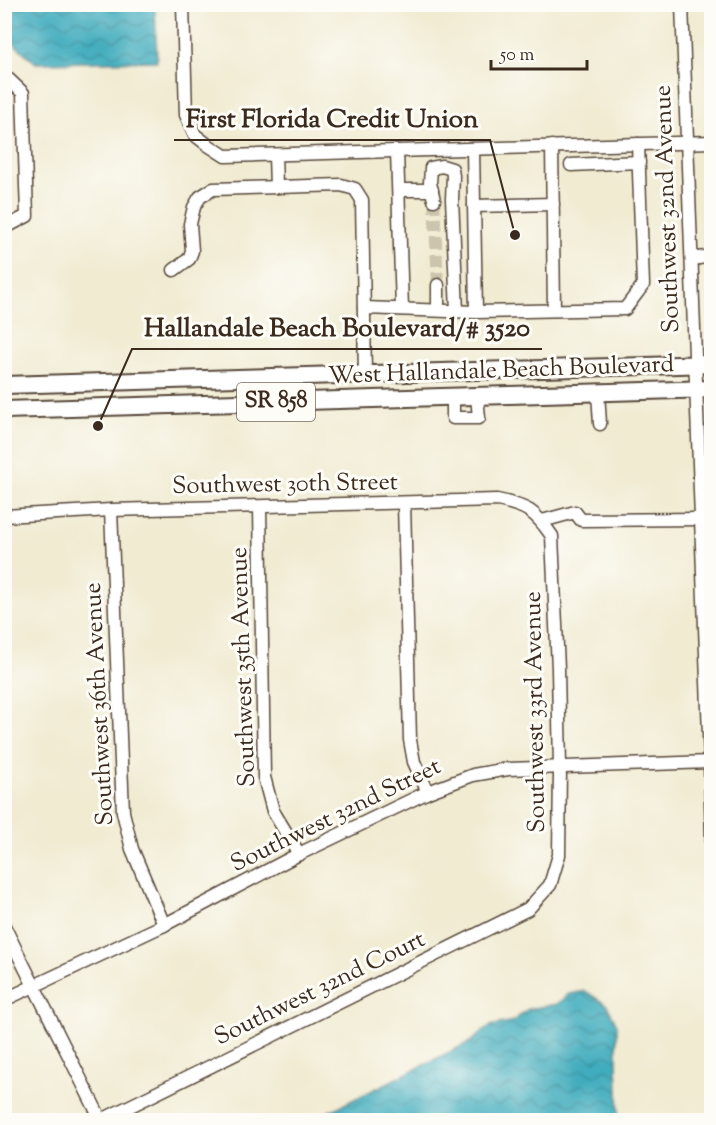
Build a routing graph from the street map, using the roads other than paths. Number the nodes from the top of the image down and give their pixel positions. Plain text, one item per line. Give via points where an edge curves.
1 (183, 4) edge
2 (682, 4) edge
3 (4, 75) edge
4 (687, 142) junction
5 (711, 142) edge
6 (638, 144) junction
7 (552, 146) junction
8 (473, 149) junction
9 (397, 151) junction
10 (275, 155) junction
11 (639, 162) junction
12 (571, 165) dead end
13 (276, 187) junction
14 (399, 190) junction
15 (553, 204) junction
16 (474, 206) junction
17 (4, 228) edge
18 (711, 256) edge
19 (692, 259) junction
20 (174, 270) dead end
21 (438, 285) tunnel mouth
22 (364, 308) junction
23 (402, 309) junction
24 (438, 310) junction
25 (554, 310) junction
26 (457, 311) junction
27 (476, 312) junction
28 (703, 365) edge
29 (502, 371) junction
30 (365, 374) junction
31 (4, 385) edge
32 (704, 389) edge
33 (598, 392) junction
34 (368, 399) junction
35 (222, 403) junction
36 (4, 410) edge
37 (711, 422) edge
38 (697, 423) junction
39 (600, 424) dead end
40 (711, 450) edge
41 (698, 451) junction
42 (405, 503) junction
43 (260, 507) junction
44 (111, 510) junction
45 (4, 516) edge
46 (701, 519) junction
47 (542, 521) junction
48 (552, 537) joint
49 (710, 762) junction
50 (560, 768) junction
51 (428, 792) junction
52 (711, 844) edge
53 (299, 854) junction
54 (550, 885) joint
55 (164, 924) junction
56 (4, 926) edge
57 (34, 987) junction
58 (4, 1000) edge
59 (101, 1120) edge

1 - 10 street via 186,115 195,135 225,156
2 - 4 street, Southwest 32nd Avenue
3 - 17 street via 23,93 27,216
4 - 5 street
4 - 6 street
4 - 19 street, Southwest 32nd Avenue
6 - 7 street
6 - 11 street
7 - 8 street
7 - 15 street
8 - 9 street
8 - 16 street
9 - 10 street
9 - 14 street
10 - 13 street
11 - 12 street
11 - 25 street via 642,285 625,309
13 - 20 street via 213,189 200,197 190,224 192,251 189,259
13 - 22 street via 341,185 355,189 362,200
14 - 23 street
14 - 26 street via 433,195 431,168 452,169
15 - 16 street
15 - 25 street
16 - 27 street
18 - 19 street
19 - 28 street, Southwest 32nd Avenue
21 - 24 street
22 - 23 street
22 - 30 street
23 - 24 street
24 - 26 street
25 - 27 street
26 - 27 street
28 - 29 main road, West Hallandale Beach Boulevard / SR 858
28 - 32 street, Southwest 32nd Avenue
29 - 30 main road, West Hallandale Beach Boulevard / SR 858
29 - 34 main road via 476,383 391,385
30 - 31 main road, West Hallandale Beach Boulevard / SR 858
30 - 35 main road via 333,390 247,393
32 - 33 main road, West Hallandale Beach Boulevard / SR 858
32 - 38 street, Southwest 32nd Avenue
33 - 34 main road, West Hallandale Beach Boulevard / SR 858
33 - 39 street
34 - 35 main road, West Hallandale Beach Boulevard / SR 858
35 - 36 main road, West Hallandale Beach Boulevard / SR 858
37 - 38 street
38 - 41 street, Southwest 32nd Avenue
40 - 41 street
41 - 46 street, Southwest 32nd Avenue
42 - 43 street, Southwest 30th Street
42 - 47 street, Southwest 30th Street via 497,500 527,508
42 - 51 street via 410,740 414,762
43 - 44 street, Southwest 30th Street
43 - 53 street, Southwest 35th Avenue via 264,777 273,811
44 - 45 street, Southwest 30th Street
44 - 55 street, Southwest 36th Avenue via 123,812 132,849
46 - 47 street via 581,520 574,513
46 - 49 street, Southwest 32nd Avenue
47 - 48 street, Southwest 30th Street
48 - 50 street, Southwest 33rd Avenue
49 - 50 street, Southwest 32nd Street
49 - 52 street, Southwest 32nd Avenue
50 - 51 street, Southwest 32nd Street via 508,769 473,775
50 - 54 street, Southwest 33rd Avenue via 559,855
51 - 53 street, Southwest 32nd Street
53 - 55 street, Southwest 32nd Street
54 - 59 street, Southwest 32nd Court via 528,909
55 - 57 street, Southwest 32nd Street
56 - 57 street
57 - 58 street, Southwest 32nd Street
57 - 59 street

